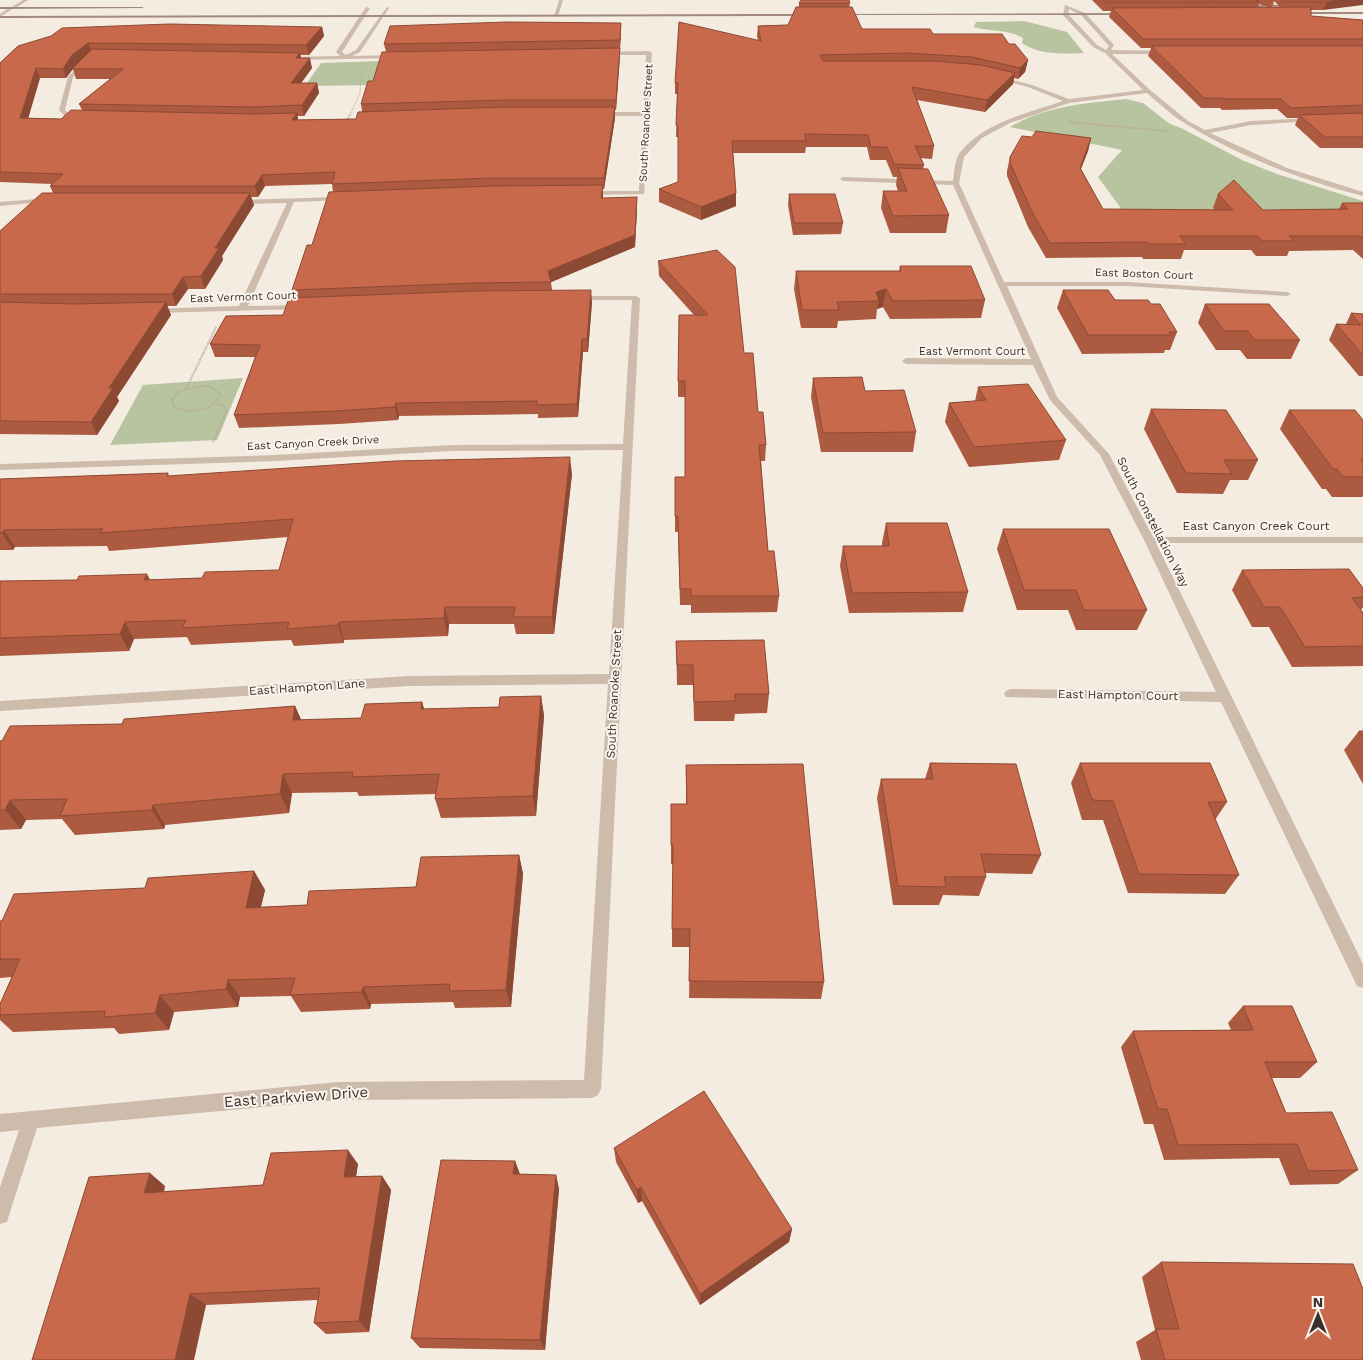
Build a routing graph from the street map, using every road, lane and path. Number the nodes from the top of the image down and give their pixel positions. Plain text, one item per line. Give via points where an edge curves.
1 (26, 0) edge
2 (561, 0) edge
3 (1246, 0) edge
4 (1267, 0) edge
5 (1058, 6) dead end
6 (1067, 6) junction
7 (1087, 6) dead end
8 (1234, 6) edge
9 (1254, 6) junction
10 (1275, 6) junction
11 (1304, 6) edge
12 (550, 7) dead end
13 (559, 7) junction
14 (569, 7) dead end
15 (0, 8) edge
16 (12, 8) junction
17 (148, 8) dead end
18 (358, 8) dead end
19 (368, 8) junction
20 (387, 8) junction
21 (396, 8) dead end
22 (1276, 13) junction
23 (1363, 13) edge
24 (1065, 14) junction
25 (1083, 14) junction
26 (1130, 14) edge
27 (1258, 14) edge
28 (816, 15) edge
29 (836, 15) edge
30 (360, 16) junction
31 (381, 16) junction
32 (556, 16) junction
33 (0, 17) edge
34 (1107, 52) junction
35 (1176, 52) edge
36 (601, 53) edge
37 (94, 55) edge
38 (406, 57) edge
39 (346, 58) junction
40 (284, 59) edge
41 (361, 75) dead end
42 (992, 76) edge
43 (1148, 90) junction
44 (1068, 101) junction
45 (588, 114) edge
46 (646, 114) junction
47 (92, 118) edge
48 (1323, 119) edge
49 (1065, 122) dead end
50 (345, 126) edge
51 (1172, 131) dead end
52 (1204, 132) junction
53 (843, 179) dead end
54 (956, 183) junction
55 (577, 193) edge
56 (1363, 194) edge
57 (346, 199) edge
58 (59, 201) edge
59 (292, 201) junction
60 (232, 202) edge
61 (0, 204) edge
62 (1001, 284) junction
63 (1287, 294) dead end
64 (561, 298) edge
65 (315, 306) edge
66 (242, 309) junction
67 (146, 311) edge
68 (217, 325) dead end
69 (906, 361) dead end
70 (1037, 362) junction
71 (186, 389) junction
72 (216, 403) junction
73 (628, 447) junction
74 (210, 448) dead end
75 (0, 467) edge
76 (1149, 540) junction
77 (1363, 540) edge
78 (615, 680) junction
79 (1010, 694) dead end
80 (1225, 697) junction
81 (0, 706) edge
82 (1363, 981) edge
83 (592, 1089) joint
84 (31, 1121) junction
85 (0, 1122) edge
86 (0, 1215) edge

1 - 16 street
2 - 13 street
3 - 9 street
4 - 10 street
5 - 6 main road
6 - 7 main road
6 - 24 street
6 - 25 street
8 - 9 main road
9 - 10 main road
9 - 22 street
10 - 11 main road
10 - 22 street
12 - 13 main road
13 - 14 main road
13 - 32 street
15 - 16 main road
16 - 17 main road
16 - 33 street
18 - 19 main road
19 - 20 main road
19 - 30 street
20 - 21 main road
20 - 31 street
22 - 23 main road
22 - 27 main road
24 - 25 main road
24 - 29 main road
24 - 34 street via 1095,46
25 - 26 main road
25 - 34 street via 1112,46
28 - 32 main road
30 - 31 main road
30 - 33 main road
30 - 39 street via 339,52
31 - 32 main road
31 - 39 street via 358,52
34 - 35 street
34 - 43 street
36 - 46 street, South Roanoke Street via 649,53
37 - 47 street via 76,68 69,78 62,110 69,116
38 - 39 street
39 - 40 street
41 - 50 path via 360,93
42 - 44 street
43 - 44 street
43 - 52 street via 1186,122
44 - 54 street via 1008,122 980,137 961,156
45 - 46 street
46 - 55 street, South Roanoke Street via 642,192
48 - 52 street via 1251,123
49 - 51 path
52 - 56 street via 1284,169
53 - 54 street
54 - 62 street, South Constellation Way
57 - 59 street
58 - 61 street
59 - 60 street
59 - 66 street
62 - 63 street, East Boston Court via 1127,284
62 - 70 street, South Constellation Way
64 - 73 street, South Roanoke Street via 636,298
65 - 66 street, East Vermont Court
66 - 67 street, East Vermont Court
68 - 71 path
69 - 70 street, East Vermont Court
70 - 76 street, South Constellation Way via 1053,398 1104,454
71 - 72 path via 215,388 221,394
71 - 72 path via 172,400 173,407 178,410 202,410
72 - 74 path via 228,410
73 - 75 street, East Canyon Creek Drive via 450,448 276,458
73 - 78 street, South Roanoke Street
76 - 77 street, East Canyon Creek Court
76 - 80 street, South Constellation Way
78 - 81 street, East Hampton Lane via 400,681
78 - 83 street, South Roanoke Street
79 - 80 street, East Hampton Court
80 - 82 street, South Constellation Way
83 - 84 street, East Parkview Drive via 338,1091
84 - 85 street, East Parkview Drive
84 - 86 street

